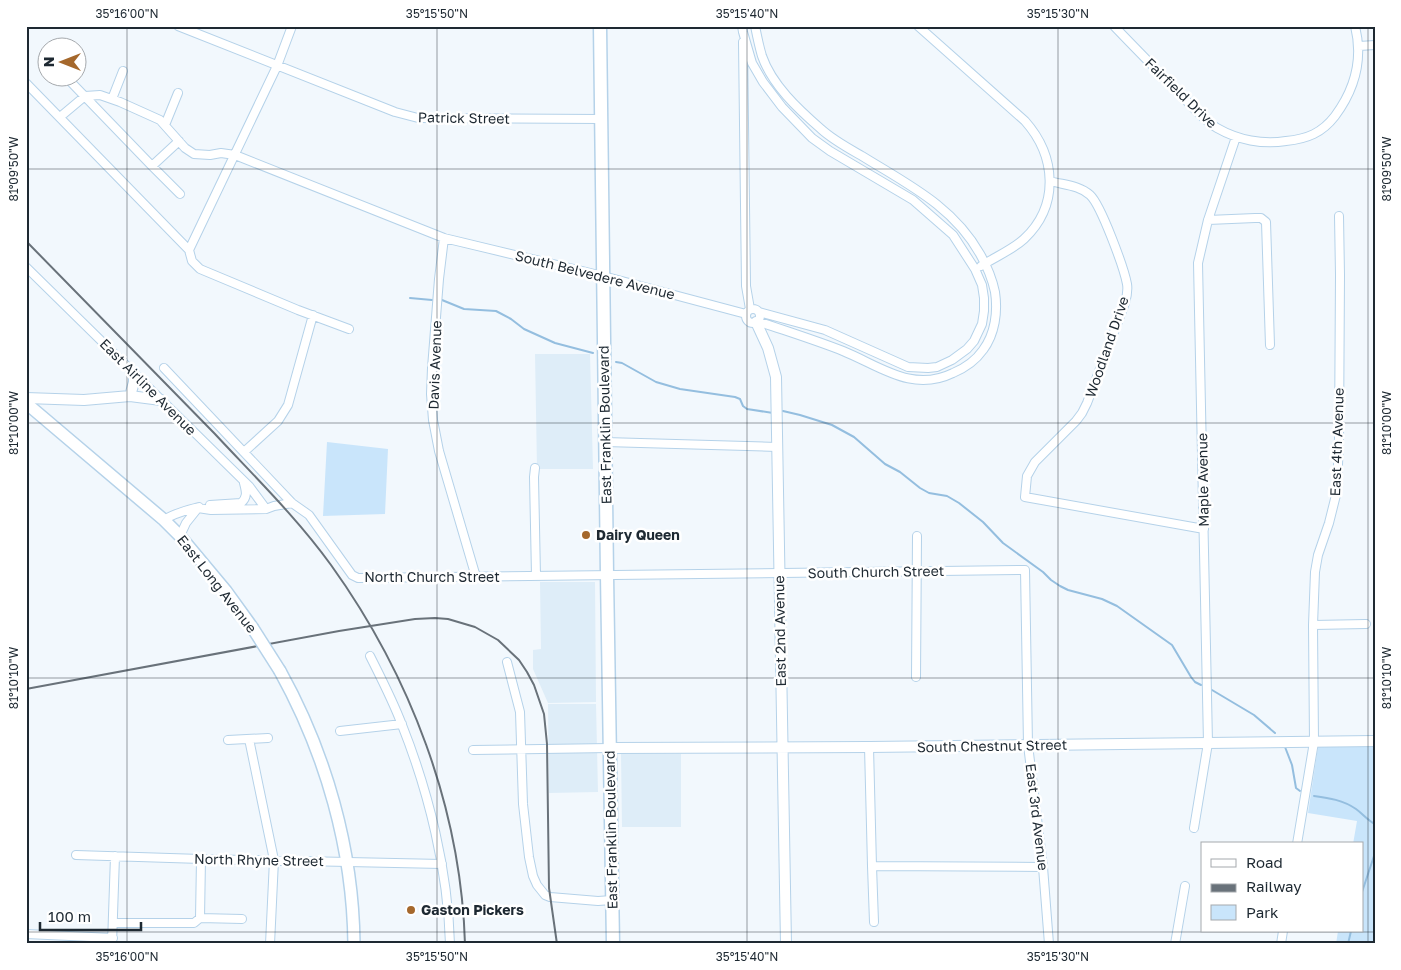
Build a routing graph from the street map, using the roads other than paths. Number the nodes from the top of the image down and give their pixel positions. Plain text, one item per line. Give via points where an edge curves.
1 (178, 26) edge
2 (292, 26) edge
3 (600, 26) edge
4 (755, 26) edge
5 (918, 26) edge
6 (1114, 26) edge
7 (1355, 26) edge
8 (743, 28) edge
9 (1359, 46) junction
10 (1375, 46) edge
11 (277, 66) junction
12 (123, 71) dead end
13 (26, 82) edge
14 (77, 88) edge
15 (178, 93) dead end
16 (85, 96) junction
17 (112, 99) junction
18 (60, 117) junction
19 (601, 119) junction
20 (165, 125) junction
21 (1236, 137) junction
22 (179, 141) junction
23 (235, 155) junction
24 (152, 166) junction
25 (1050, 180) junction
26 (180, 194) dead end
27 (1339, 216) dead end
28 (1208, 220) junction
29 (444, 238) junction
30 (189, 250) junction
31 (985, 263) junction
32 (26, 267) edge
33 (975, 269) junction
34 (603, 276) junction
35 (748, 312) junction
36 (312, 315) junction
37 (757, 318) junction
38 (349, 329) dead end
39 (1270, 345) dead end
40 (164, 368) dead end
41 (134, 373) junction
42 (130, 396) junction
43 (26, 398) edge
44 (161, 400) junction
45 (26, 403) edge
46 (26, 414) edge
47 (42, 415) junction
48 (605, 442) junction
49 (777, 447) junction
50 (244, 452) junction
51 (535, 468) dead end
52 (243, 481) junction
53 (292, 503) junction
54 (198, 508) junction
55 (266, 509) junction
56 (164, 520) junction
57 (1204, 529) junction
58 (180, 536) junction
59 (917, 536) dead end
60 (1025, 570) joint
61 (917, 571) junction
62 (779, 572) junction
63 (536, 576) junction
64 (607, 576) junction
65 (476, 577) junction
66 (1366, 624) dead end
67 (1313, 625) junction
68 (370, 656) dead end
69 (507, 662) dead end
70 (916, 677) dead end
71 (402, 724) junction
72 (340, 731) dead end
73 (268, 738) dead end
74 (249, 739) junction
75 (228, 740) dead end
76 (1375, 741) edge
77 (1314, 742) junction
78 (1208, 743) junction
79 (1028, 746) junction
80 (782, 747) junction
81 (869, 747) junction
82 (610, 748) junction
83 (521, 749) junction
84 (474, 750) dead end
85 (1194, 828) dead end
86 (1297, 842) edge
87 (76, 854) dead end
88 (115, 856) junction
89 (201, 859) junction
90 (274, 860) junction
91 (347, 862) junction
92 (442, 864) junction
93 (872, 866) junction
94 (1043, 867) junction
95 (1185, 886) dead end
96 (612, 900) junction
97 (200, 918) junction
98 (242, 919) dead end
99 (874, 922) dead end
100 (112, 923) junction
101 (26, 934) edge
102 (112, 941) edge
103 (270, 944) edge
104 (354, 944) edge
105 (450, 944) edge
106 (613, 944) edge
107 (786, 944) edge
108 (1049, 944) edge
109 (1175, 944) edge

1 - 11 street, Patrick Street
2 - 11 street
3 - 19 main road, East Franklin Boulevard
4 - 31 street via 766,65 791,99 830,136 939,205 968,236
5 - 25 street via 1025,121 1046,155
6 - 21 street, Fairfield Drive via 1195,110 1215,127
7 - 9 street, Fairfield Drive
8 - 33 street via 757,72 797,123 830,151 921,207 953,235
8 - 35 street
9 - 10 street
9 - 21 street, Fairfield Drive via 1350,91 1333,119 1321,130 1307,137 1275,143
11 - 19 street, Patrick Street via 418,118
11 - 23 street
12 - 17 street
13 - 18 street
14 - 16 street
15 - 20 street
16 - 17 street via 100,95
16 - 18 street
16 - 24 street
17 - 20 street
18 - 30 street
19 - 34 main road, East Franklin Boulevard
20 - 22 street
21 - 28 street, Maple Avenue
22 - 23 street via 194,154
22 - 24 street
23 - 29 street, South Belvedere Avenue
23 - 30 street
24 - 26 street
25 - 31 street via 1044,212 1032,230 1019,243
25 - 57 street, Woodland Drive via 1082,190 1094,199 1124,272 1127,293 1087,403 1076,420 1035,462 1027,476 1025,497
27 - 67 street, East 4th Avenue via 1337,492 1316,564
28 - 39 street via 1261,218 1266,222
28 - 57 street, Maple Avenue via 1198,263
29 - 34 street, South Belvedere Avenue
29 - 65 street, Davis Avenue via 431,394 439,451
30 - 36 street via 192,261 200,270
31 - 33 street
31 - 37 street via 996,300 991,335 973,360 942,378 903,378
32 - 41 street, East Airline Avenue
33 - 37 street via 984,298 982,324 967,348 936,367 908,367 824,330
34 - 35 street, South Belvedere Avenue
34 - 48 main road, East Franklin Boulevard
35 - 37 street, South Belvedere Avenue via 754,309
35 - 37 street via 746,319 749,322 754,323
36 - 38 street
36 - 50 street via 288,405 278,421
37 - 49 street, East 2nd Avenue via 776,377
40 - 50 street, East Airline Avenue
41 - 42 street
41 - 44 street, East Airline Avenue
42 - 43 street via 84,400
42 - 44 street
44 - 52 street, East Airline Avenue
45 - 47 main road, East Long Avenue
46 - 47 street
47 - 56 main road, East Long Avenue
48 - 49 street
48 - 64 main road, East Franklin Boulevard
49 - 62 street, East 2nd Avenue
50 - 53 street, East Airline Avenue
51 - 63 street
52 - 54 street via 247,493 241,503 202,505
52 - 55 street, East Airline Avenue
53 - 55 street
53 - 65 street, North Church Street via 309,515 352,575 358,578
54 - 55 street
54 - 56 street
54 - 58 street via 186,522
56 - 58 main road, East Long Avenue
57 - 78 street, Maple Avenue
58 - 91 main road, East Long Avenue, bridge via 252,627 301,710 325,770
59 - 61 street
60 - 61 street, South Church Street
60 - 79 street, East 3rd Avenue
61 - 62 street, South Church Street
61 - 70 street
62 - 64 street, South Church Street
62 - 80 street, East 2nd Avenue
63 - 64 street, North Church Street
63 - 65 street, North Church Street
64 - 82 main road, East Franklin Boulevard
66 - 67 street
67 - 77 street, East 4th Avenue
68 - 71 street
69 - 83 street via 520,712
71 - 72 street
71 - 92 street via 424,790
73 - 74 street
74 - 75 street
74 - 90 street
76 - 77 street, South Chestnut Street
77 - 78 street, South Chestnut Street
77 - 86 street, East 4th Avenue
78 - 79 street, South Chestnut Street
78 - 85 street, Maple Avenue
79 - 81 street, South Chestnut Street
79 - 94 street, East 3rd Avenue
80 - 81 street, South Chestnut Street
80 - 82 street, South Chestnut Street
80 - 107 street, East 2nd Avenue
81 - 93 street
82 - 83 street
82 - 96 main road, East Franklin Boulevard
83 - 84 street
83 - 96 street via 524,813 536,885 550,897
87 - 88 street, North Rhyne Street
88 - 89 street, North Rhyne Street
88 - 100 street
89 - 90 street, North Rhyne Street
89 - 97 street
90 - 91 street, North Rhyne Street
90 - 103 street
91 - 92 street, North Rhyne Street
91 - 104 main road, East Long Avenue
92 - 105 street
93 - 94 street
93 - 99 street
94 - 108 street, East 3rd Avenue
95 - 109 street
96 - 106 main road, East Franklin Boulevard
97 - 98 street
97 - 100 street via 194,923
100 - 102 street
101 - 102 street

